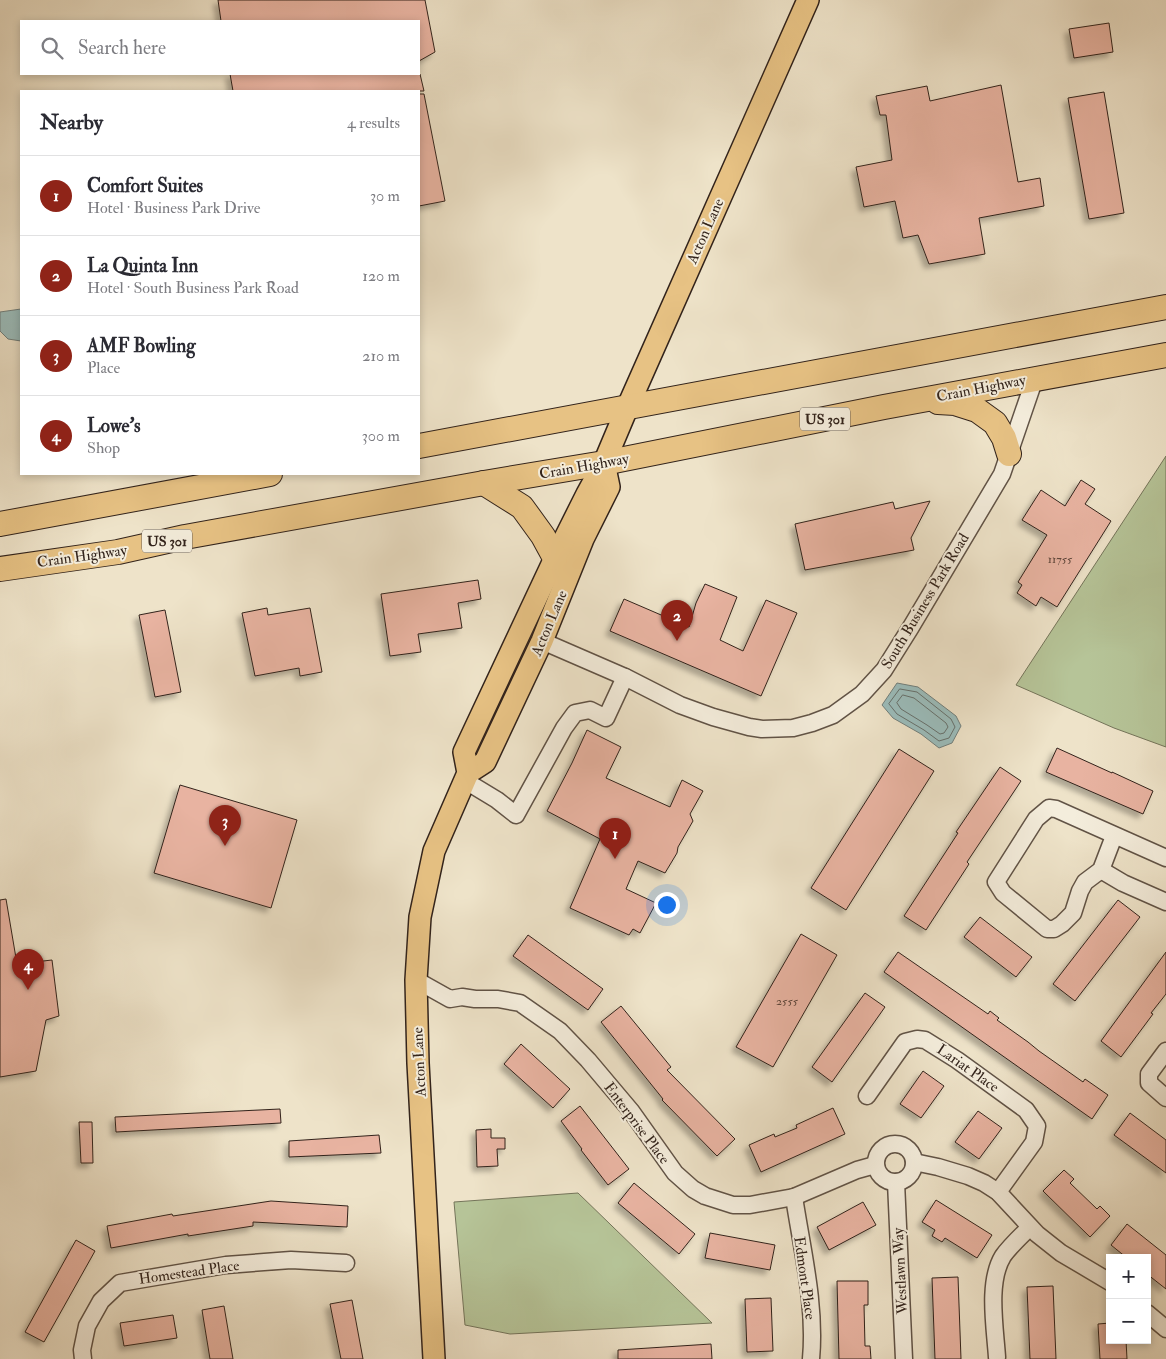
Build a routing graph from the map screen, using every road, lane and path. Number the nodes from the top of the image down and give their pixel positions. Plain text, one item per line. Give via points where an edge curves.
1 (808, 0) edge
2 (1166, 307) edge
3 (1166, 355) edge
4 (1035, 378) junction
5 (628, 406) junction
6 (884, 407) junction
7 (420, 446) edge
8 (1009, 454) junction
9 (604, 463) junction
10 (265, 475) edge
11 (484, 483) junction
12 (1, 524) edge
13 (555, 558) junction
14 (0, 569) edge
15 (542, 641) junction
16 (625, 677) junction
17 (466, 776) junction
18 (1114, 836) junction
19 (1166, 858) edge
20 (1100, 870) junction
21 (1166, 902) edge
22 (416, 980) junction
23 (1166, 1051) edge
24 (867, 1096) dead end
25 (1166, 1098) edge
26 (914, 1162) junction
27 (875, 1165) junction
28 (896, 1182) junction
29 (998, 1192) junction
30 (794, 1197) junction
31 (1030, 1227) junction
32 (346, 1263) dead end
33 (1106, 1280) edge
34 (1151, 1316) edge
35 (1166, 1329) edge
36 (997, 1357) dead end
37 (83, 1359) edge
38 (434, 1359) edge
39 (811, 1359) edge
40 (904, 1359) edge

1 - 5 main road, Acton Lane
2 - 5 highway
3 - 4 highway, Crain Highway / US 301
4 - 6 highway, Crain Highway / US 301
4 - 8 street, South Business Park Road
5 - 7 highway
5 - 9 main road, Acton Lane
6 - 8 highway via 932,402 955,403 977,410 995,422
6 - 9 highway, Crain Highway / US 301
8 - 16 street, South Business Park Road via 1002,474 884,670 862,694 833,715 793,728 749,728 680,705
9 - 11 highway, Crain Highway / US 301
9 - 13 main road, Acton Lane
9 - 15 main road, Acton Lane via 609,487 583,539
10 - 12 highway
11 - 13 highway via 522,507
11 - 14 highway, Crain Highway / US 301 via 118,552
13 - 17 main road, Acton Lane via 464,752
15 - 16 street, South Business Park Road
15 - 17 main road, Acton Lane via 485,762
16 - 17 street via 606,718 590,710 575,713 516,815
17 - 22 main road, Acton Lane via 434,851 420,917
18 - 19 street
18 - 20 street
18 - 20 street via 1049,808 1036,819 996,882 1003,893 1047,929 1062,924 1073,913 1085,882
20 - 21 street
22 - 30 street, Enterprise Place via 450,999 498,998 520,1003 560,1030 631,1111 675,1173 705,1196 733,1205
22 - 38 main road, Acton Lane
23 - 25 street via 1150,1074 1149,1083
24 - 29 street, Lariat Place via 905,1042 925,1040 958,1060 1026,1110 1037,1126 1034,1142
26 - 27 street via 910,1151 893,1144 878,1153
26 - 28 street via 907,1178
26 - 29 street via 968,1176
27 - 28 street via 884,1180
27 - 30 street, Enterprise Place
28 - 40 street, Westlawn Way
29 - 31 street
30 - 39 street, Edmont Place via 811,1301
31 - 33 street via 1062,1254
31 - 36 street via 1003,1256 994,1284
32 - 37 street, Homestead Place via 292,1260 226,1265 120,1282 101,1301 87,1326
34 - 35 street

